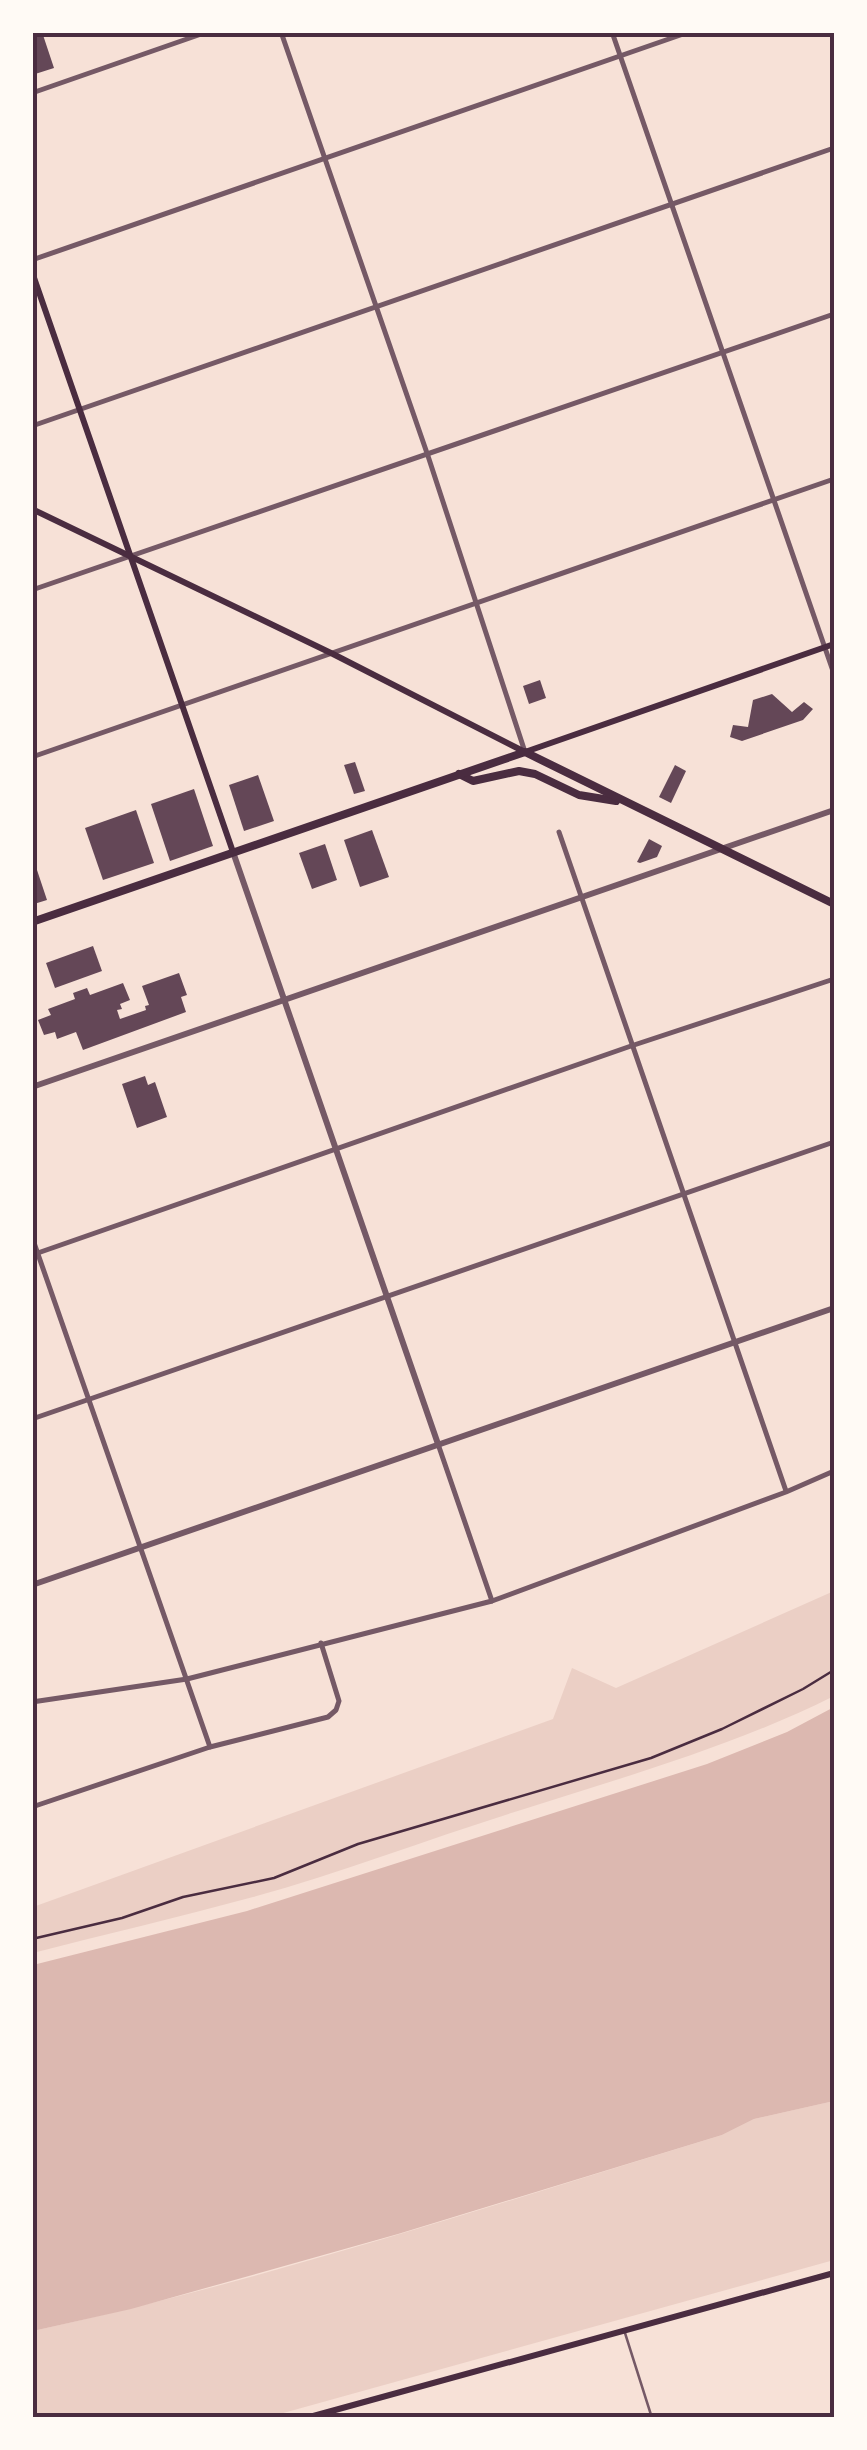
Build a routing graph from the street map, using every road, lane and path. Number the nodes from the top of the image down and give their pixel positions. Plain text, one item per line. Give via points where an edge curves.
1 (207, 32) edge
2 (281, 32) edge
3 (612, 32) edge
4 (689, 32) edge
5 (620, 56) junction
6 (32, 93) edge
7 (834, 148) edge
8 (324, 158) junction
9 (671, 204) junction
10 (32, 260) edge
11 (32, 272) edge
12 (375, 306) junction
13 (834, 314) edge
14 (722, 353) junction
15 (80, 409) junction
16 (32, 426) edge
17 (428, 456) junction
18 (834, 479) edge
19 (774, 500) junction
20 (32, 509) edge
21 (130, 556) junction
22 (32, 590) edge
23 (476, 603) junction
24 (834, 644) edge
25 (825, 648) junction
26 (332, 654) junction
27 (834, 674) edge
28 (182, 705) junction
29 (525, 752) junction
30 (32, 757) edge
31 (459, 774) junction
32 (626, 803) junction
33 (834, 810) edge
34 (559, 832) dead end
35 (719, 850) junction
36 (234, 852) junction
37 (582, 899) junction
38 (834, 904) edge
39 (32, 922) edge
40 (834, 979) edge
41 (284, 1001) junction
42 (631, 1046) junction
43 (32, 1087) edge
44 (834, 1142) edge
45 (335, 1149) junction
46 (684, 1194) junction
47 (32, 1236) edge
48 (35, 1254) edge
49 (387, 1297) junction
50 (834, 1308) edge
51 (734, 1342) junction
52 (89, 1400) junction
53 (32, 1420) edge
54 (438, 1444) junction
55 (834, 1470) edge
56 (786, 1492) junction
57 (141, 1548) junction
58 (32, 1585) edge
59 (492, 1601) junction
60 (321, 1643) junction
61 (834, 1670) edge
62 (187, 1678) junction
63 (32, 1702) edge
64 (210, 1747) junction
65 (32, 1807) edge
66 (32, 1939) edge
67 (834, 2273) edge
68 (624, 2331) junction
69 (306, 2418) edge
70 (652, 2418) edge

1 - 6 street
2 - 8 street
3 - 5 street
4 - 5 street
5 - 8 street
5 - 9 street
7 - 9 street
8 - 10 street
8 - 12 street
9 - 12 street
9 - 14 street
11 - 15 main road
12 - 15 street
12 - 17 street
13 - 14 street
14 - 17 street
14 - 19 street
15 - 16 street
15 - 21 main road
17 - 21 street
17 - 23 street
18 - 19 street
19 - 23 street
19 - 25 street
20 - 21 main road
21 - 22 street
21 - 26 main road
21 - 28 main road
23 - 26 street
23 - 29 street
24 - 25 main road
25 - 27 street
25 - 29 main road
26 - 28 street
26 - 29 main road
28 - 30 street
28 - 36 main road
29 - 31 main road
29 - 32 main road
31 - 32 main road via 474,781 519,771 579,795
31 - 36 main road
32 - 35 main road
33 - 35 street
34 - 37 street
35 - 37 street
35 - 38 main road
36 - 39 main road
36 - 41 street
37 - 41 street
37 - 42 street
40 - 42 street
41 - 43 street
41 - 45 street
42 - 45 street
42 - 46 street
44 - 46 street
45 - 48 street
45 - 49 street
46 - 49 street
46 - 51 street
47 - 48 street
48 - 52 street
49 - 52 street
49 - 54 street
50 - 51 street
51 - 54 street
51 - 56 street
52 - 53 street
52 - 57 street
54 - 57 street
54 - 59 street
55 - 56 street
56 - 59 street
57 - 58 street
57 - 62 street
59 - 60 street
60 - 62 street
60 - 64 street via 340,1701 336,1710
61 - 66 path via 651,1758 358,1844 274,1878
62 - 63 street
62 - 64 street
64 - 65 street
67 - 68 main road
68 - 69 main road
68 - 70 lane

